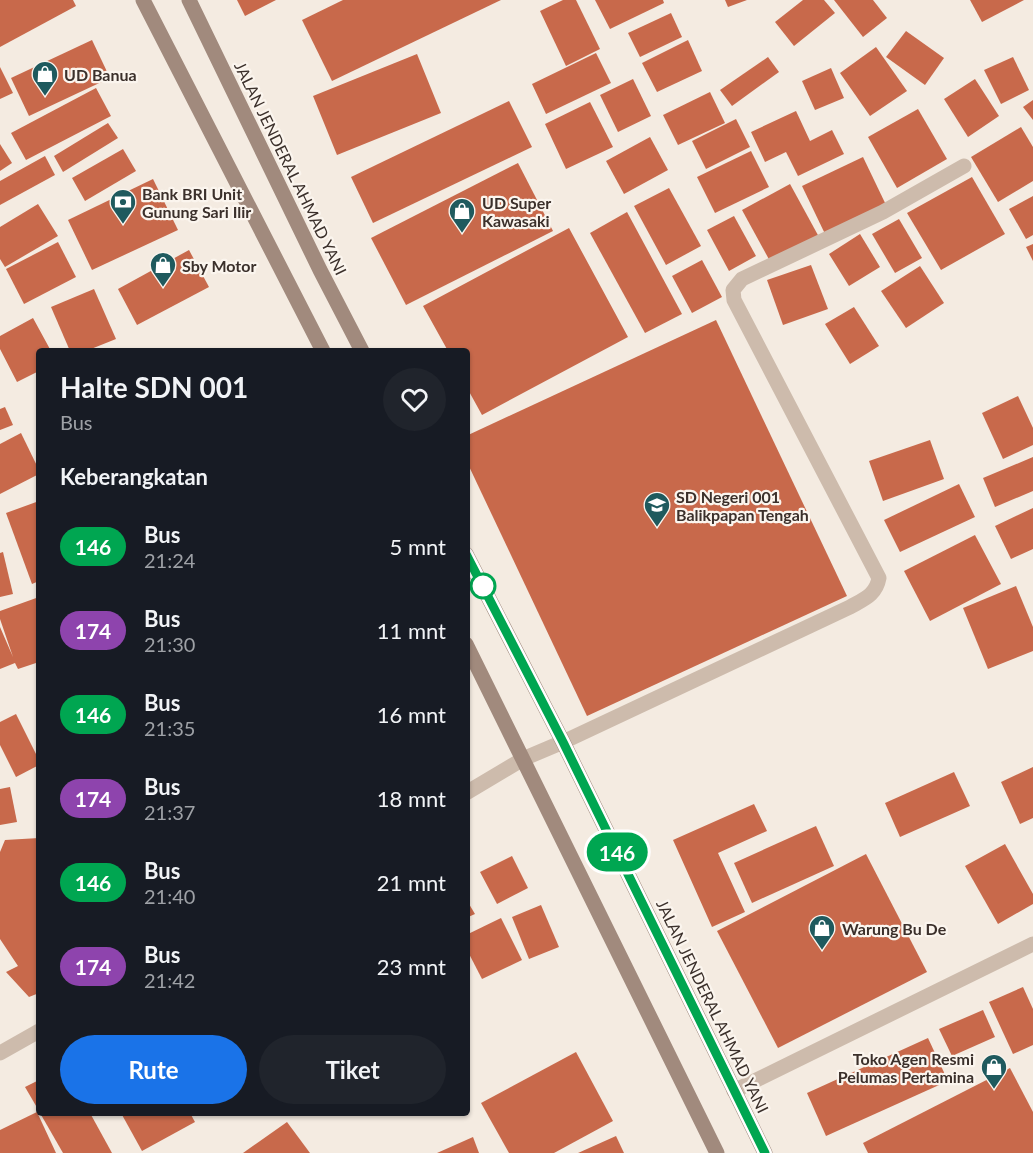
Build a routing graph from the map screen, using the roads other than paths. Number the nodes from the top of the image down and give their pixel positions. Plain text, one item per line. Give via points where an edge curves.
1 (143, 0) edge
2 (189, 0) edge
3 (964, 166) dead end
4 (321, 348) edge
5 (360, 348) edge
6 (470, 562) edge
7 (470, 652) edge
8 (563, 742) junction
9 (523, 759) junction
10 (470, 791) edge
11 (1033, 944) edge
12 (36, 1033) edge
13 (0, 1053) edge
14 (735, 1091) junction
15 (717, 1153) edge
16 (765, 1153) edge

1 - 4 main road
2 - 5 main road, JALAN JENDERAL AHMAD YANI
3 - 8 street via 883,212 742,279 733,290 734,300 879,578 878,587 850,607
6 - 8 main road, JALAN JENDERAL AHMAD YANI
7 - 9 main road
8 - 9 street
8 - 14 main road, JALAN JENDERAL AHMAD YANI
9 - 10 street
9 - 15 main road
11 - 14 street
12 - 13 street
14 - 16 main road, JALAN JENDERAL AHMAD YANI

